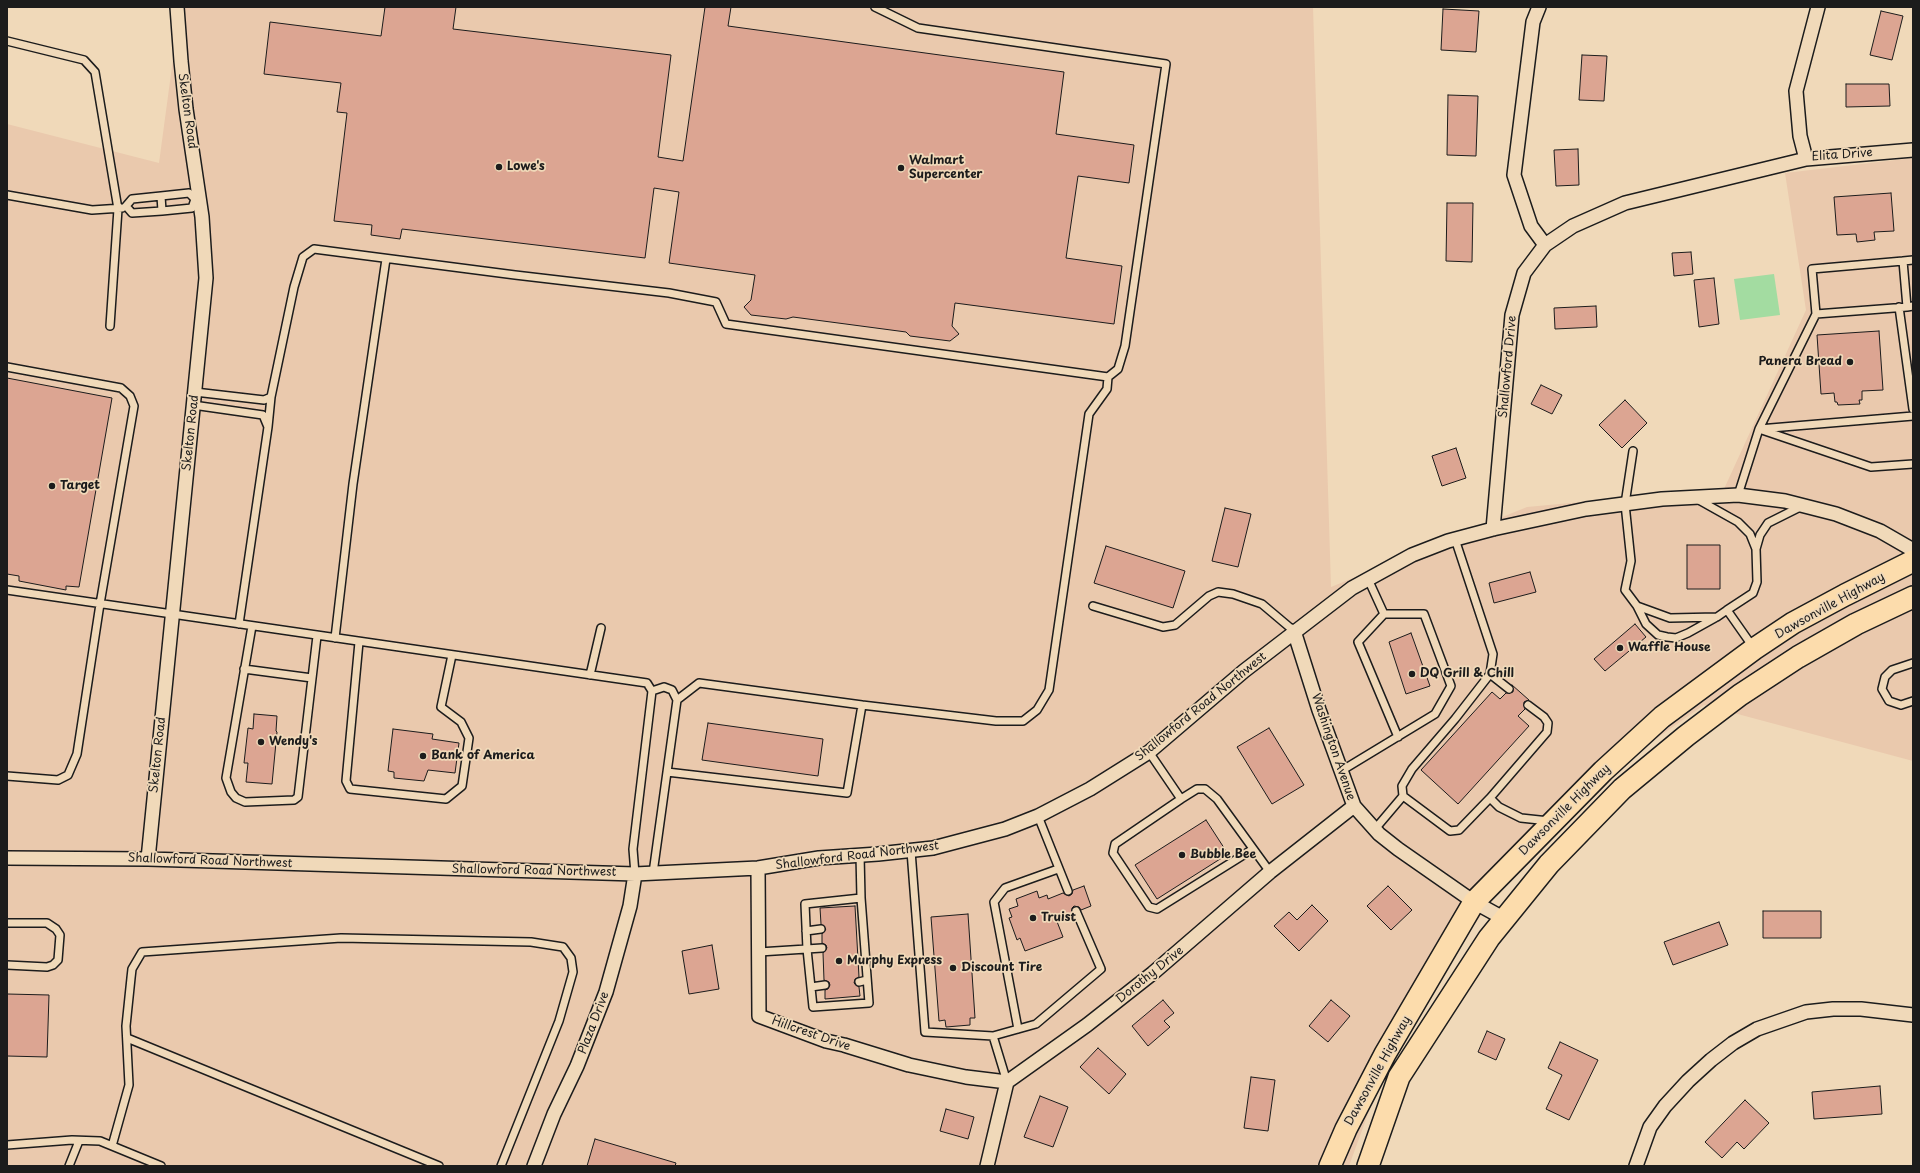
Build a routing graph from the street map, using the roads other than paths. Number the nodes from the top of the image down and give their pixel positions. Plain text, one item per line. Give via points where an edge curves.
1 (177, 7) edge
2 (875, 7) edge
3 (1539, 7) edge
4 (1818, 7) edge
5 (7, 41) edge
6 (1913, 150) edge
7 (1806, 159) junction
8 (7, 195) edge
9 (161, 196) junction
10 (198, 199) junction
11 (126, 206) junction
12 (118, 209) junction
13 (162, 211) junction
14 (1545, 245) junction
15 (386, 259) junction
16 (1913, 260) edge
17 (1903, 261) junction
18 (1910, 306) edge
19 (1899, 307) junction
20 (1816, 314) junction
21 (110, 326) dead end
22 (7, 367) edge
23 (1108, 377) junction
24 (272, 397) junction
25 (194, 398) junction
26 (1913, 409) edge
27 (1913, 416) edge
28 (268, 427) junction
29 (1759, 429) junction
30 (1634, 451) dead end
31 (1913, 464) edge
32 (1738, 495) junction
33 (1696, 497) junction
34 (1625, 504) junction
35 (1804, 506) junction
36 (1493, 529) junction
37 (1455, 539) junction
38 (1756, 549) junction
39 (1913, 550) edge
40 (1913, 561) edge
41 (1368, 579) junction
42 (7, 590) edge
43 (1913, 597) edge
44 (100, 604) junction
45 (1093, 606) dead end
46 (1637, 606) junction
47 (1727, 610) junction
48 (1384, 614) junction
49 (172, 615) junction
50 (1716, 617) junction
51 (239, 624) junction
52 (252, 626) junction
53 (601, 628) dead end
54 (1294, 631) junction
55 (317, 636) junction
56 (335, 638) junction
57 (359, 642) junction
58 (1754, 649) junction
59 (452, 655) junction
60 (1913, 662) edge
61 (244, 669) junction
62 (1490, 674) junction
63 (590, 675) junction
64 (312, 678) junction
65 (1509, 689) dead end
66 (652, 691) junction
67 (677, 700) junction
68 (1913, 701) edge
69 (862, 705) junction
70 (1528, 705) dead end
71 (1398, 737) junction
72 (1149, 752) junction
73 (1341, 771) junction
74 (667, 772) junction
75 (7, 776) edge
76 (1403, 796) junction
77 (1490, 798) junction
78 (1181, 799) junction
79 (1354, 806) junction
80 (1038, 816) junction
81 (1553, 822) junction
82 (1375, 829) junction
83 (1254, 849) junction
84 (911, 851) junction
85 (860, 855) junction
86 (7, 858) edge
87 (148, 859) junction
88 (758, 868) junction
89 (1058, 869) junction
90 (1270, 872) junction
91 (653, 873) junction
92 (636, 874) junction
93 (1068, 891) dead end
94 (861, 898) junction
95 (1474, 902) junction
96 (1076, 911) dead end
97 (1503, 918) junction
98 (7, 923) edge
99 (821, 929) dead end
100 (806, 931) junction
101 (822, 948) dead end
102 (807, 949) junction
103 (759, 952) junction
104 (7, 965) edge
105 (867, 980) junction
106 (859, 982) dead end
107 (825, 985) dead end
108 (810, 986) junction
109 (1913, 1015) edge
110 (1018, 1029) junction
111 (994, 1036) junction
112 (127, 1038) junction
113 (1007, 1082) junction
114 (79, 1140) junction
115 (7, 1145) edge
116 (112, 1146) junction
117 (69, 1166) edge
118 (161, 1166) edge
119 (439, 1166) edge
120 (502, 1166) edge
121 (534, 1166) edge
122 (987, 1166) edge
123 (1330, 1166) edge
124 (1368, 1166) edge
125 (1636, 1166) edge

1 - 10 street, Skelton Road
2 - 23 lane via 918,28 1166,64 1125,346 1118,369
3 - 14 street via 1533,22 1514,175 1531,226
4 - 7 street, Elita Drive via 1796,91 1800,136
5 - 12 lane via 84,60 95,72
6 - 7 street, Elita Drive
7 - 14 street, Shallowford Drive via 1625,204 1573,226
8 - 12 lane via 92,210
9 - 10 lane via 190,193
9 - 11 lane via 132,199
9 - 13 lane
10 - 13 lane via 192,208
10 - 25 street, Skelton Road via 204,233 206,278
11 - 12 lane
11 - 13 lane via 132,214
12 - 21 lane
14 - 36 street, Shallowford Drive via 1524,273 1512,315
15 - 23 lane via 669,293 716,302 726,324
15 - 24 lane via 314,249 302,257
15 - 56 lane via 353,484
16 - 17 lane
17 - 18 lane
17 - 20 lane via 1812,269
18 - 19 lane
19 - 20 lane
19 - 26 lane
20 - 29 lane
22 - 44 lane via 121,388 130,396 134,406
23 - 69 lane via 1107,389 1088,414 1049,690 1037,710 1023,721 996,721
24 - 25 lane via 264,400
24 - 28 lane
25 - 28 lane via 263,415
25 - 49 street, Skelton Road
27 - 29 lane
28 - 51 lane
29 - 31 lane via 1871,467
29 - 32 lane
30 - 34 lane
32 - 33 street, Shallowford Road Northwest
32 - 35 street, Shallowford Road Northwest
33 - 34 street, Shallowford Road Northwest
33 - 38 lane via 1738,522 1750,534
34 - 36 street, Shallowford Road Northwest via 1586,509
34 - 46 lane via 1631,561 1625,590
35 - 38 lane via 1768,523 1760,535
35 - 39 street, Shallowford Road Northwest via 1836,514 1880,530
36 - 37 street, Shallowford Road Northwest
37 - 41 street, Shallowford Road Northwest via 1412,555
37 - 62 lane via 1493,654
38 - 47 lane via 1757,582 1753,593
40 - 58 main road, Dawsonville Highway via 1793,623
41 - 48 lane
41 - 54 street, Shallowford Road Northwest
42 - 44 lane
43 - 97 main road, Dawsonville Highway via 1870,616 1798,657 1740,695 1686,736 1622,789 1549,864
44 - 49 lane
44 - 75 lane via 86,705 73,767 68,775 58,780
45 - 54 lane via 1163,627 1175,625 1209,596 1218,592 1233,594 1262,604
46 - 50 lane via 1670,618
46 - 50 lane via 1646,624 1658,636 1676,638
47 - 50 lane
47 - 58 lane
48 - 71 lane via 1358,642
48 - 71 lane via 1424,614 1451,686 1435,714
49 - 51 lane
49 - 87 street, Skelton Road
51 - 52 lane
52 - 55 lane
52 - 61 lane
53 - 63 lane
54 - 72 street, Shallowford Road Northwest
54 - 73 street, Washington Avenue via 1318,710
55 - 56 lane
55 - 64 lane
56 - 57 lane
57 - 59 lane
57 - 59 lane via 346,781 350,789 446,799 462,786 469,738 461,722 441,707
58 - 81 main road, Dawsonville Highway via 1662,717 1603,771
59 - 63 lane
60 - 68 lane via 1892,670 1885,676 1882,689 1889,701 1901,705
61 - 64 lane
61 - 64 lane via 226,778 231,792 245,802 294,800 298,797
62 - 65 lane
62 - 76 lane via 1412,769 1402,786
63 - 66 lane via 647,683
66 - 67 lane via 664,687 672,690
66 - 92 lane via 633,849
67 - 69 lane via 699,684
67 - 74 lane
69 - 74 lane via 847,792
70 - 77 lane via 1544,717 1548,723 1547,732
71 - 73 lane
72 - 78 lane
72 - 80 street, Shallowford Road Northwest via 1090,789
73 - 79 street, Washington Avenue
74 - 91 lane
76 - 77 lane via 1450,831 1459,830
76 - 82 lane
77 - 81 lane via 1499,807 1521,818
78 - 83 lane via 1197,789 1205,789 1218,799
78 - 83 lane via 1116,844 1113,853 1149,907 1157,909
79 - 82 street, Washington Avenue
79 - 90 street, Dorothy Drive
80 - 84 street, Shallowford Road Northwest via 1004,829 933,848
80 - 89 lane
81 - 95 main road, Dawsonville Highway
82 - 95 street, Washington Avenue via 1398,849
83 - 90 lane
84 - 85 street, Shallowford Road Northwest
84 - 111 lane via 925,1032
85 - 88 street, Shallowford Road Northwest via 819,858
85 - 94 lane
86 - 87 street, Shallowford Road Northwest
87 - 92 street, Shallowford Road Northwest
88 - 91 street, Shallowford Road Northwest
88 - 103 street, Hillcrest Drive
89 - 93 lane
89 - 110 lane via 1005,888 994,902
90 - 113 street, Dorothy Drive via 1147,978
91 - 92 street, Shallowford Road Northwest
92 - 121 street, Plaza Drive via 610,981
94 - 100 lane via 805,904
94 - 105 lane via 859,926
95 - 97 street, Washington Avenue
95 - 123 main road, Dawsonville Highway via 1385,1054
96 - 110 lane via 1101,969 1036,1024
97 - 124 main road, Dawsonville Highway via 1399,1077
98 - 104 lane via 47,923 60,935 58,960 53,965
99 - 100 lane
100 - 102 lane
101 - 102 lane
102 - 103 lane
102 - 108 lane
103 - 113 street, Hillcrest Drive via 759,1016 826,1041 910,1065 966,1077
105 - 106 lane
105 - 108 lane via 869,1003 813,1007
107 - 108 lane
109 - 125 street via 1861,1008 1833,1009 1806,1012 1757,1029 1711,1060 1665,1106 1650,1127
110 - 111 lane
111 - 113 lane
112 - 116 lane via 129,1085
112 - 119 lane
112 - 120 lane via 132,970 142,952 341,938 531,942 564,947 571,958 573,972 559,1021
113 - 122 street
114 - 115 lane
114 - 116 lane via 100,1141
114 - 117 lane
116 - 118 lane

